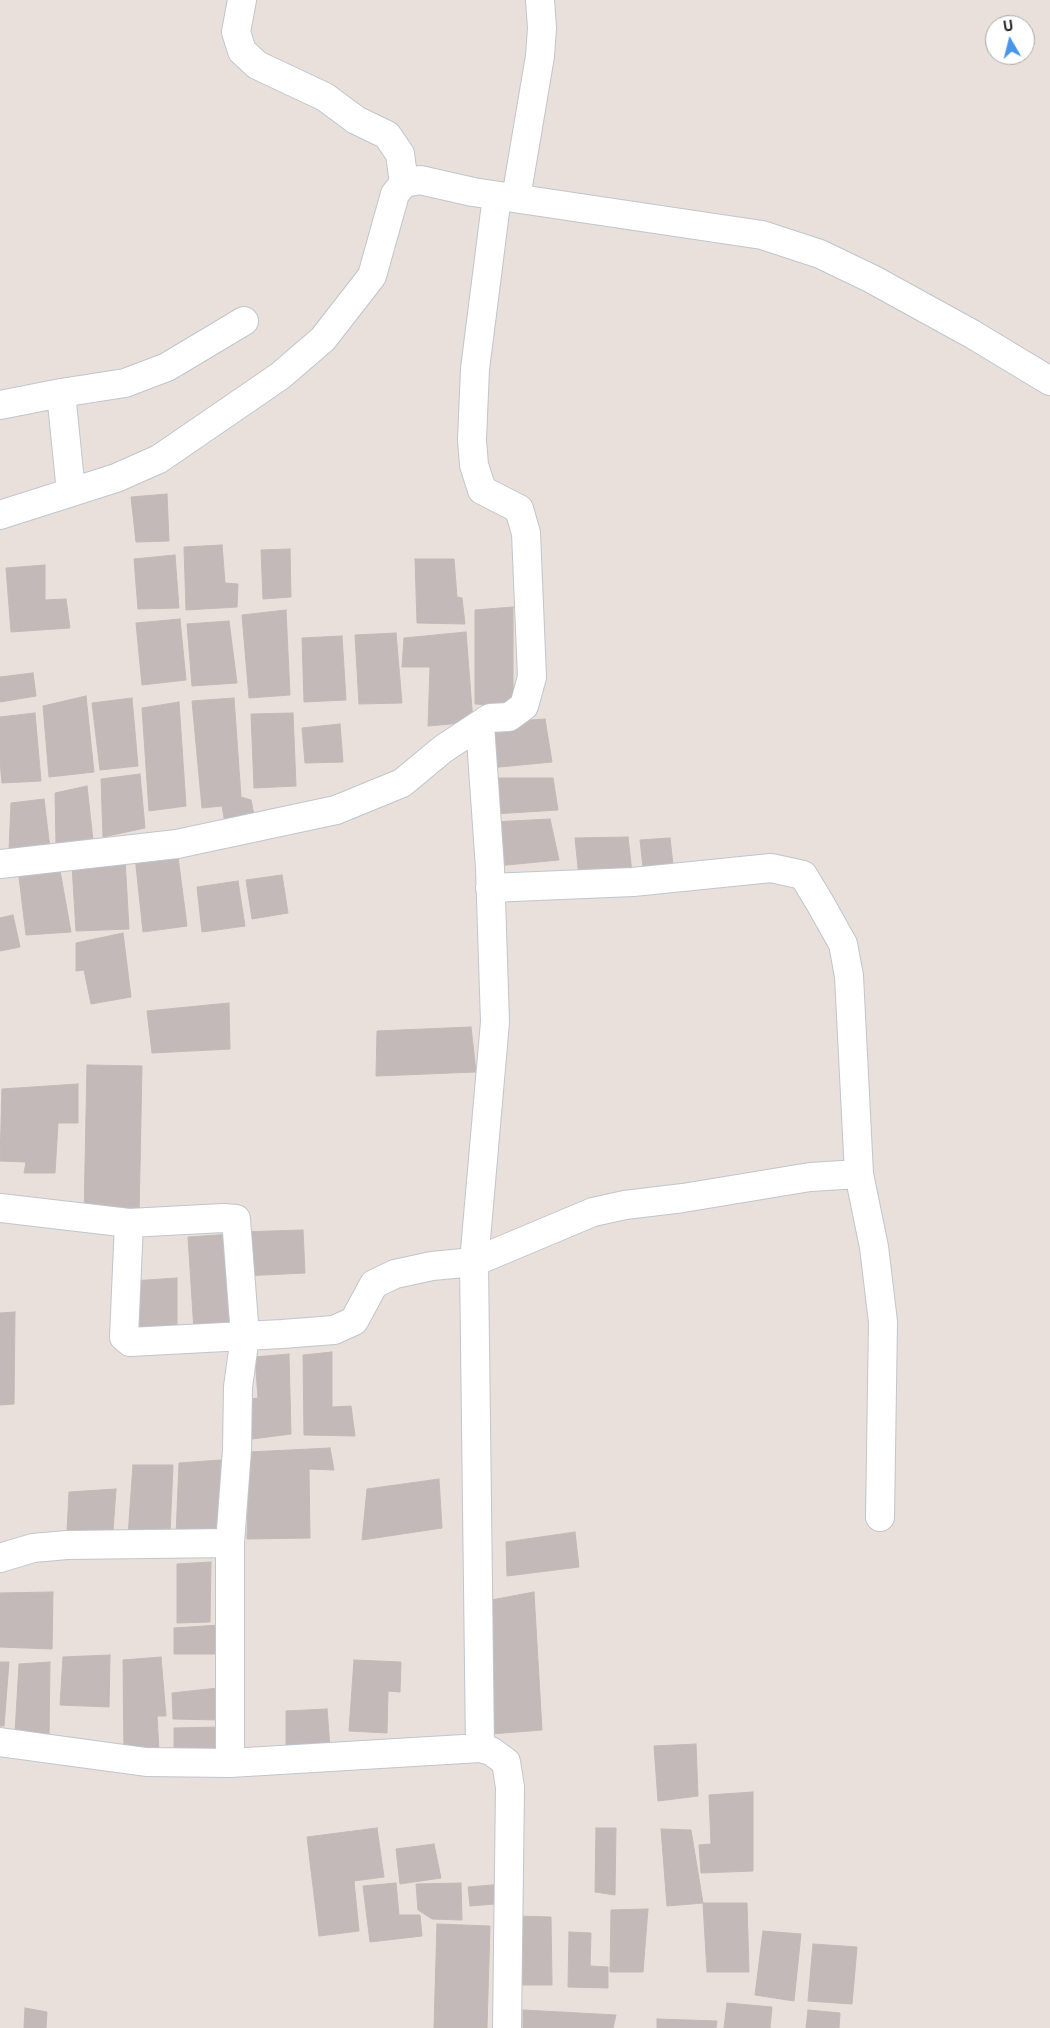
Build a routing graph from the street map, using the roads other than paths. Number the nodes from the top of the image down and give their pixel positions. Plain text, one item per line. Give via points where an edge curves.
1 (242, 0) edge
2 (540, 0) edge
3 (404, 183) junction
4 (507, 197) junction
5 (244, 320) dead end
6 (1050, 381) edge
7 (61, 393) junction
8 (0, 405) edge
9 (71, 492) junction
10 (0, 515) edge
11 (480, 726) junction
12 (0, 864) edge
13 (490, 888) junction
14 (859, 1174) junction
15 (0, 1208) edge
16 (129, 1223) junction
17 (474, 1262) junction
18 (245, 1336) junction
19 (880, 1517) dead end
20 (230, 1543) junction
21 (0, 1558) edge
22 (0, 1742) edge
23 (480, 1748) junction
24 (230, 1763) junction
25 (507, 2028) edge

1 - 3 street via 236,32 242,50 257,65 325,97 356,120 387,135 400,154
2 - 4 street via 540,56
3 - 4 street via 420,180
3 - 9 street via 394,194 372,276 323,339 280,376 159,459 116,478
4 - 6 street via 762,234 820,254 881,284
4 - 11 street via 475,370 472,440 474,465 482,490 519,509 526,533 532,677 524,706 509,717 490,718
5 - 7 street via 167,367 125,383
7 - 8 street
7 - 9 street
9 - 10 street
11 - 12 street via 443,749 402,783 336,810 177,844
11 - 13 street
13 - 14 street via 632,882 771,868 803,876 843,944 850,976
13 - 17 street via 496,1022
14 - 17 street via 810,1177 593,1212
14 - 19 street via 874,1247 883,1322
15 - 16 street
16 - 18 street via 236,1219
16 - 18 street via 124,1337 130,1342
17 - 18 street via 395,1274 374,1284 354,1321 334,1330
17 - 23 street
18 - 20 street via 238,1387
20 - 21 street via 67,1545 33,1548
20 - 24 street
22 - 24 street via 146,1762
23 - 24 street
23 - 25 street via 491,1751 506,1762 510,1787

